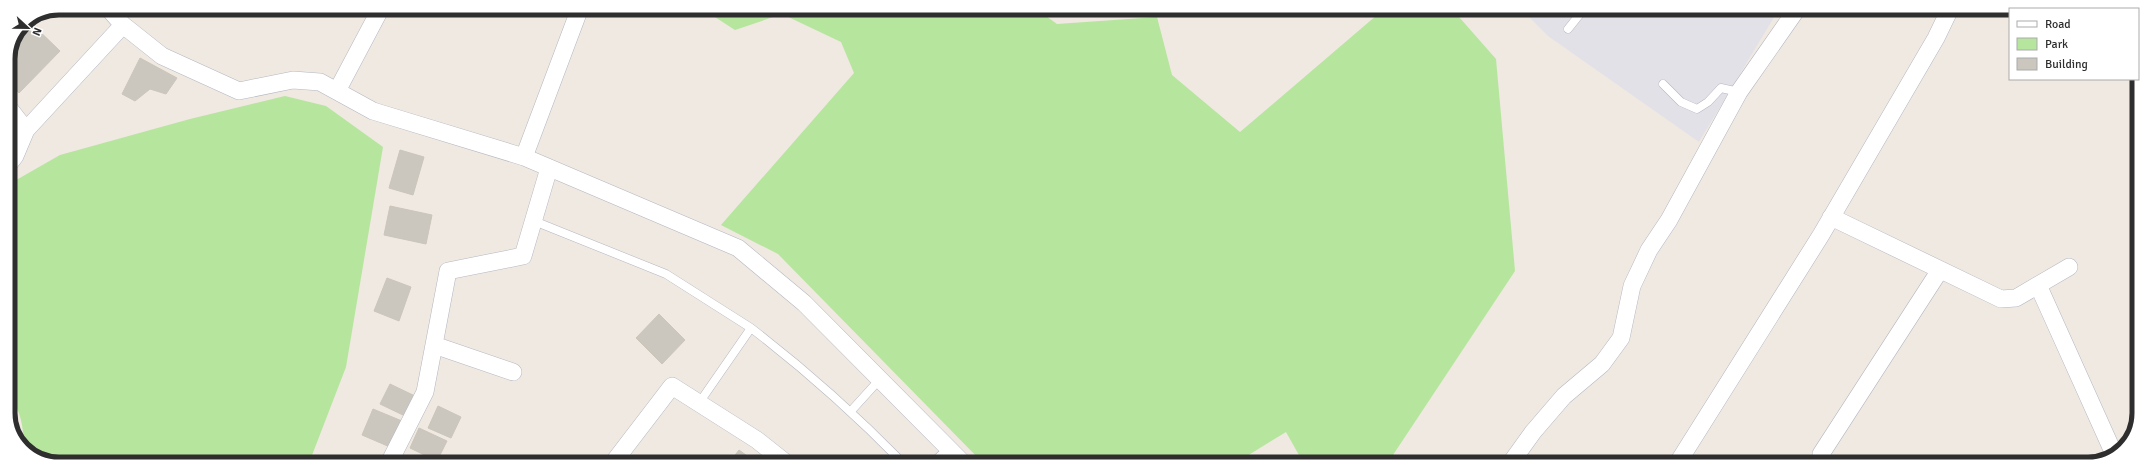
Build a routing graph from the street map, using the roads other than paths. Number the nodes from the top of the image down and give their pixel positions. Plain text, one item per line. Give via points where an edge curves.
1 (115, 15) edge
2 (377, 15) edge
3 (577, 15) edge
4 (1579, 15) edge
5 (1793, 15) edge
6 (1947, 15) edge
7 (123, 24) junction
8 (1568, 29) dead end
9 (1663, 84) dead end
10 (337, 92) junction
11 (1739, 92) junction
12 (15, 116) edge
13 (26, 130) junction
14 (15, 156) edge
15 (524, 157) junction
16 (549, 168) junction
17 (1831, 217) junction
18 (534, 221) junction
19 (2069, 267) dead end
20 (1940, 270) junction
21 (2038, 285) junction
22 (751, 328) junction
23 (434, 345) junction
24 (513, 372) dead end
25 (880, 379) junction
26 (699, 402) junction
27 (851, 411) junction
28 (948, 449) junction
29 (2112, 450) edge
30 (1821, 454) dead end
31 (392, 457) edge
32 (620, 457) edge
33 (778, 457) edge
34 (897, 457) edge
35 (939, 457) edge
36 (956, 457) edge
37 (1515, 457) edge
38 (1681, 457) edge

1 - 7 street
2 - 10 street
3 - 15 street
4 - 8 lane
5 - 11 street
6 - 17 street
7 - 10 street via 162,56 239,91 293,80 320,82
7 - 13 street
9 - 11 lane via 1681,102 1697,109 1721,88
10 - 15 street via 373,111
11 - 37 street via 1669,220 1649,250 1632,286 1621,338 1602,364 1564,396
12 - 13 street
13 - 14 street
15 - 16 street
16 - 18 street
16 - 25 street via 738,248 804,303
17 - 20 street
17 - 38 street
18 - 22 lane via 666,274
18 - 23 street via 523,256 448,271
19 - 21 street
20 - 21 street via 2001,299 2016,298
20 - 30 street
21 - 29 street
22 - 26 lane
22 - 27 lane via 803,368
23 - 24 street
23 - 31 street via 425,392
25 - 27 lane
25 - 28 street
26 - 32 street via 672,386
26 - 33 street
27 - 34 lane
28 - 35 lane
28 - 36 street

